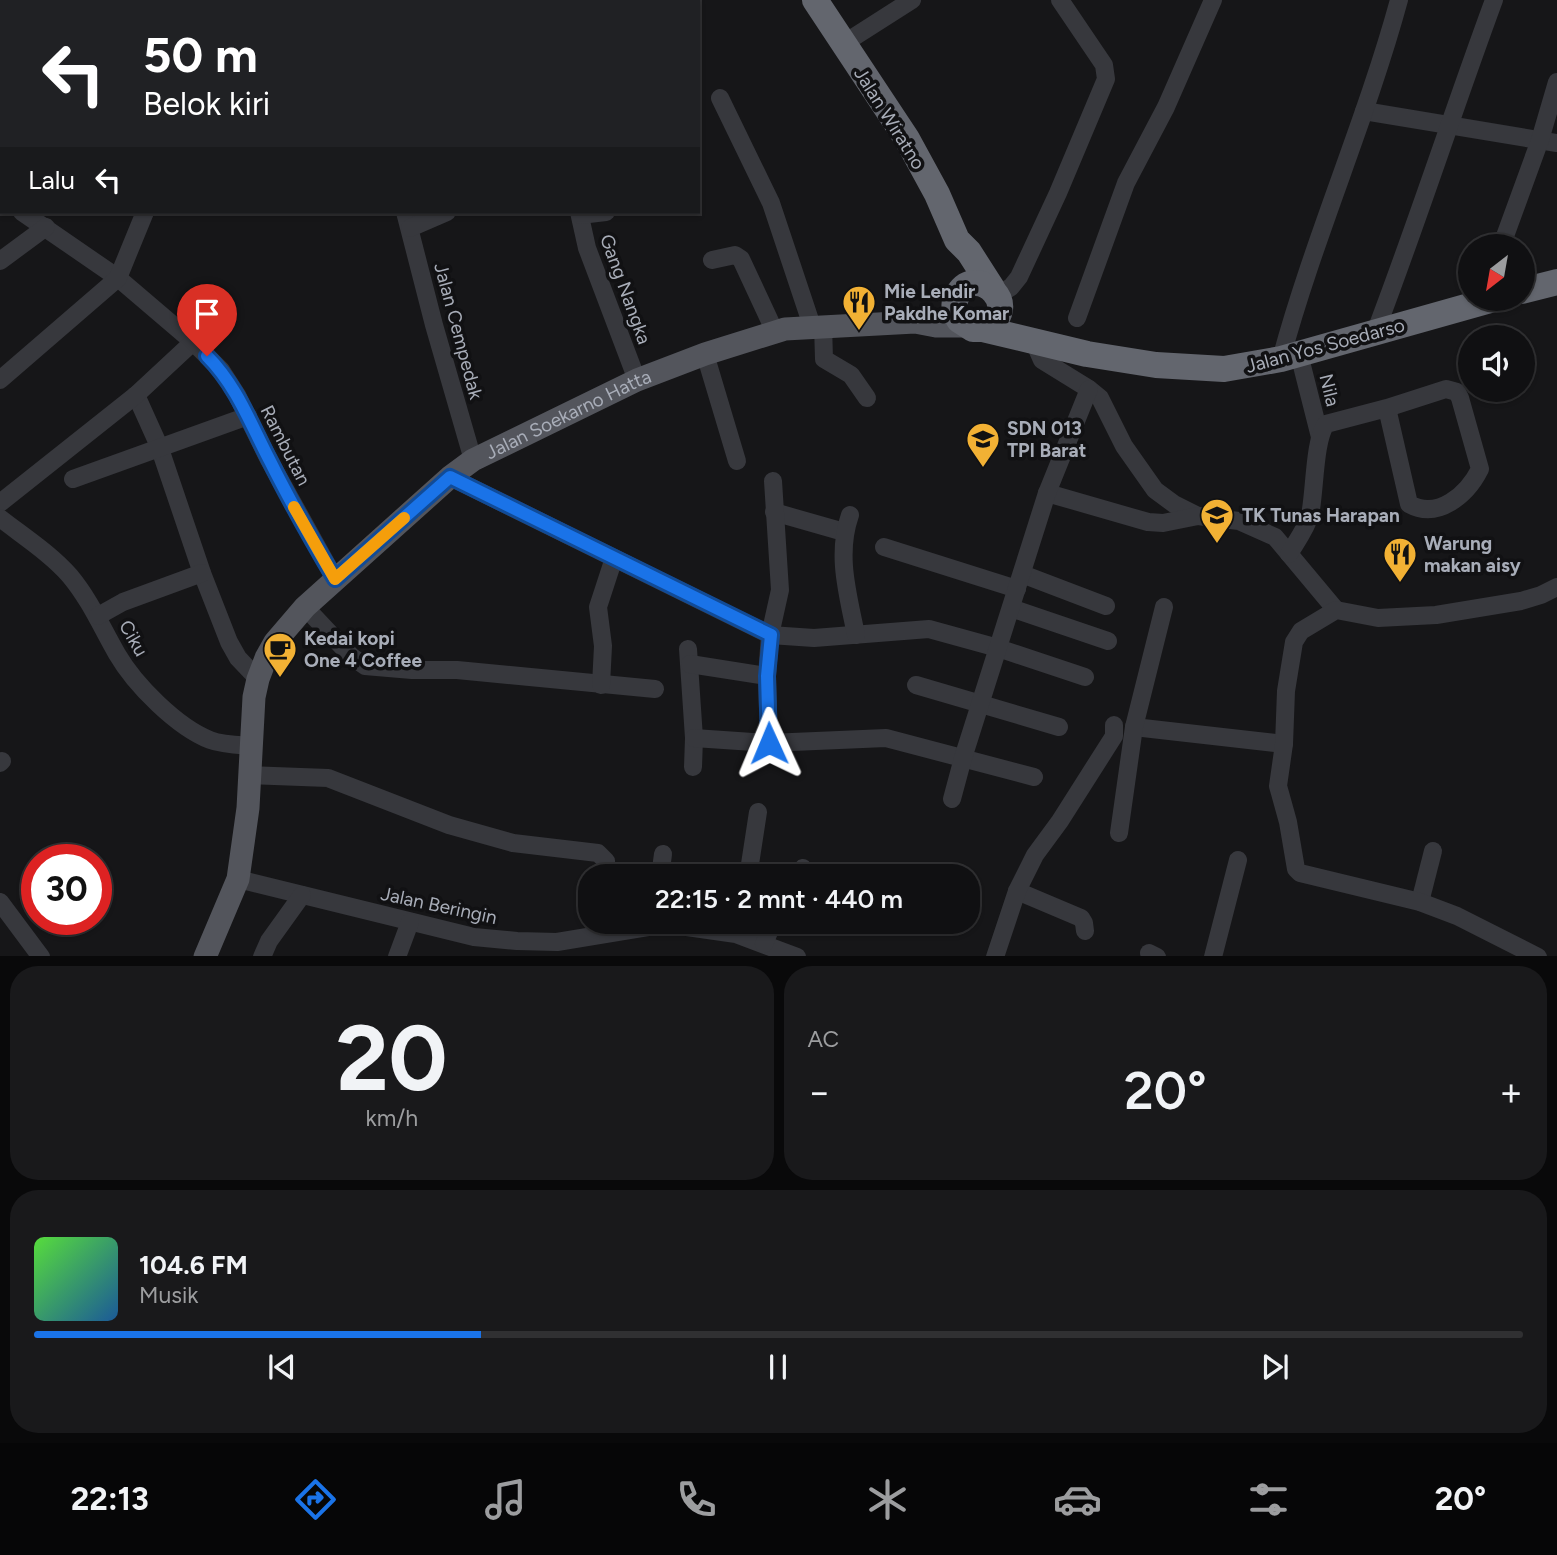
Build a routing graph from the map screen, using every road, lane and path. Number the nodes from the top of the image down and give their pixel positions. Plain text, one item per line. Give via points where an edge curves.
1 (815, 0) edge
2 (912, 0) edge
3 (1060, 0) edge
4 (1213, 0) edge
5 (1399, 0) edge
6 (1494, 0) edge
7 (843, 44) junction
8 (1557, 82) edge
9 (720, 98) dead end
10 (1364, 111) junction
11 (1448, 125) junction
12 (1548, 142) edge
13 (25, 214) edge
14 (144, 214) edge
15 (437, 214) edge
16 (579, 214) edge
17 (408, 220) edge
18 (46, 227) junction
19 (1507, 234) edge
20 (957, 240) junction
21 (712, 260) dead end
22 (0, 261) edge
23 (118, 278) junction
24 (1557, 282) edge
25 (1535, 288) edge
26 (996, 295) junction
27 (1458, 308) edge
28 (965, 312) junction
29 (1077, 318) dead end
30 (817, 326) junction
31 (775, 332) junction
32 (1375, 333) junction
33 (193, 342) junction
34 (1034, 342) junction
35 (705, 354) junction
36 (1290, 356) junction
37 (0, 380) edge
38 (637, 380) junction
39 (1089, 389) junction
40 (136, 395) junction
41 (867, 398) dead end
42 (1387, 408) junction
43 (248, 415) junction
44 (1320, 437) junction
45 (159, 446) junction
46 (474, 460) junction
47 (737, 461) dead end
48 (450, 477) junction
49 (73, 478) dead end
50 (773, 481) dead end
51 (1047, 493) junction
52 (0, 503) edge
53 (774, 512) junction
54 (1198, 516) junction
55 (0, 518) edge
56 (884, 547) dead end
57 (1290, 554) junction
58 (614, 558) junction
59 (202, 572) junction
60 (335, 579) junction
61 (1019, 582) junction
62 (1557, 587) edge
63 (1106, 606) dead end
64 (305, 607) junction
65 (1164, 607) dead end
66 (1011, 608) junction
67 (1336, 610) junction
68 (98, 616) junction
69 (771, 635) junction
70 (856, 635) junction
71 (1108, 641) dead end
72 (998, 648) junction
73 (767, 676) junction
74 (1085, 677) dead end
75 (258, 679) junction
76 (601, 685) junction
77 (916, 685) dead end
78 (655, 689) dead end
79 (979, 705) junction
80 (1114, 725) dead end
81 (1059, 727) dead end
82 (1135, 727) junction
83 (694, 738) junction
84 (769, 743) junction
85 (1284, 744) junction
86 (253, 746) junction
87 (963, 758) junction
88 (693, 767) dead end
89 (250, 775) junction
90 (1034, 777) dead end
91 (952, 799) dead end
92 (758, 812) dead end
93 (1119, 833) dead end
94 (1433, 850) dead end
95 (663, 854) dead end
96 (1238, 860) dead end
97 (605, 864) edge
98 (662, 864) edge
99 (750, 864) edge
100 (238, 879) junction
101 (1017, 891) junction
102 (302, 895) junction
103 (0, 902) edge
104 (1420, 902) junction
105 (410, 922) junction
106 (1084, 931) dead end
107 (600, 934) edge
108 (748, 934) edge
109 (769, 934) edge
110 (765, 944) junction
111 (40, 956) edge
112 (205, 956) edge
113 (262, 956) edge
114 (397, 956) edge
115 (795, 956) edge
116 (995, 956) edge
117 (1213, 956) edge
118 (1536, 956) edge

1 - 7 highway, Jalan Wiratno
2 - 7 street
3 - 26 street via 1104,65 1106,79 1019,277
4 - 29 street via 1126,183
5 - 10 street
6 - 11 street
7 - 20 highway, Jalan Wiratno via 907,139
8 - 12 street
9 - 30 street via 771,203
10 - 11 street
10 - 36 street via 1314,248
11 - 12 street
11 - 32 street
12 - 19 street
13 - 18 street, Rambutan
14 - 23 street
15 - 17 street
16 - 38 street, Gang Nangka via 587,248
17 - 46 street, Jalan Cempedak
18 - 22 street
18 - 23 street, Rambutan
20 - 26 highway, Jalan Wiratno
20 - 28 highway, Jalan Wiratno via 955,260
21 - 31 street via 735,255 741,259
23 - 33 street, Rambutan
23 - 37 street
24 - 25 highway
26 - 28 highway via 980,283 966,285
26 - 28 highway via 1000,309 991,325
26 - 34 highway
27 - 32 highway, Jalan Yos Soedarso
28 - 30 main road, Jalan Soekarno Hatta via 936,326 915,322
28 - 34 highway, Jalan Yos Soedarso
30 - 31 main road, Jalan Soekarno Hatta
30 - 41 street via 824,359 851,375
31 - 35 main road, Jalan Soekarno Hatta
32 - 36 highway, Jalan Yos Soedarso
33 - 40 street
33 - 43 street, Rambutan via 221,370
34 - 36 highway, Jalan Yos Soedarso via 1156,365 1224,369
34 - 39 street via 1042,360
35 - 38 main road, Jalan Soekarno Hatta
35 - 47 street
36 - 44 street, Nila
38 - 46 main road, Jalan Soekarno Hatta
39 - 51 street
39 - 54 street via 1100,398 1124,446 1155,490
40 - 45 street
40 - 52 street
42 - 42 street via 1446,389 1457,393 1480,469 1467,490 1442,507 1427,510 1409,503
42 - 44 street via 1326,424
43 - 45 street
43 - 60 street, Rambutan
44 - 57 street via 1309,519
45 - 49 street
45 - 59 street
46 - 48 main road, Jalan Soekarno Hatta
48 - 58 street
48 - 60 main road, Jalan Soekarno Hatta
50 - 53 street
51 - 54 street via 1148,522
51 - 61 street
53 - 69 street via 780,590
53 - 70 street via 847,524 843,566
54 - 57 street via 1259,528
55 - 68 street, Ciku via 69,576
56 - 61 street
57 - 67 street
58 - 69 street
58 - 76 street via 598,607
59 - 68 street
59 - 75 street via 229,642
60 - 64 main road, Jalan Soekarno Hatta
61 - 63 street
61 - 66 street
62 - 67 street via 1521,601 1436,615 1378,618
64 - 75 main road, Jalan Soekarno Hatta via 275,642
64 - 76 street via 365,666
65 - 82 street
66 - 71 street
66 - 72 street
67 - 85 street via 1301,631 1294,642
68 - 86 street, Ciku via 133,677 174,718 214,741
69 - 70 street
69 - 73 street
70 - 72 street via 929,629
72 - 74 street
72 - 79 street
73 - 83 street via 689,656
73 - 84 street
75 - 86 main road, Jalan Soekarno Hatta
76 - 78 street
77 - 79 street
79 - 81 street
79 - 87 street
80 - 101 street via 1114,736 1035,855
82 - 85 street
82 - 93 street
83 - 84 street
83 - 88 street
84 - 87 street via 886,738
85 - 104 street via 1278,786 1296,869
86 - 89 main road, Jalan Soekarno Hatta
87 - 90 street
87 - 91 street
89 - 97 street via 328,778 449,825 513,843 598,853
89 - 100 main road, Jalan Soekarno Hatta
92 - 99 street
94 - 104 street
95 - 98 street
96 - 117 street
100 - 102 street, Jalan Beringin
100 - 112 main road, Jalan Soekarno Hatta
101 - 106 street via 1080,918
101 - 116 street
102 - 105 street, Jalan Beringin
102 - 113 street
103 - 111 street
104 - 118 street
105 - 107 street, Jalan Beringin via 474,937 517,941 557,942
105 - 114 street
108 - 110 street, Jalan Beringin
109 - 110 street
110 - 115 street, Jalan Beringin

